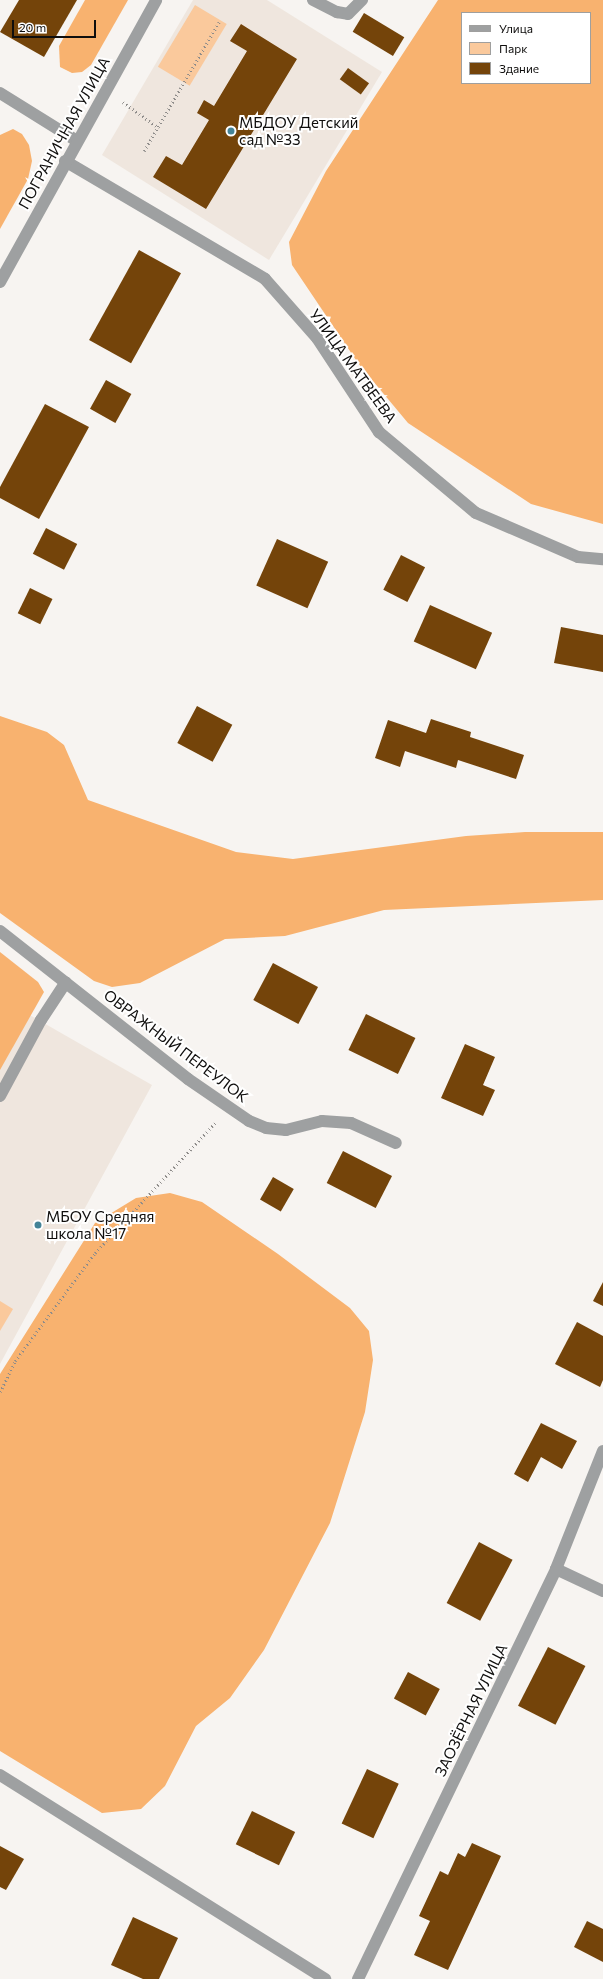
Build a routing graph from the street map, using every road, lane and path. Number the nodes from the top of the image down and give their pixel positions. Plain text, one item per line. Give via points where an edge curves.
1 (156, 0) edge
2 (313, 0) edge
3 (362, 0) edge
4 (219, 22) dead end
5 (108, 89) junction
6 (0, 93) edge
7 (159, 128) junction
8 (77, 141) junction
9 (144, 151) dead end
10 (65, 161) junction
11 (0, 282) edge
12 (603, 559) edge
13 (0, 931) edge
14 (66, 982) junction
15 (0, 1096) edge
16 (228, 1108) junction
17 (396, 1144) dead end
18 (0, 1392) edge
19 (603, 1451) edge
20 (556, 1569) junction
21 (603, 1591) edge
22 (0, 1775) edge
23 (325, 1979) edge
24 (358, 1979) edge

1 - 5 street, ПОГРАНИЧНАЯ УЛИЦА
2 - 3 street via 337,12 348,14
4 - 7 path
5 - 7 path
5 - 8 street, ПОГРАНИЧНАЯ УЛИЦА
6 - 8 street
7 - 9 path
8 - 10 street, ПОГРАНИЧНАЯ УЛИЦА
10 - 11 street, ПОГРАНИЧНАЯ УЛИЦА
10 - 12 street, УЛИЦА МАТВЕЕВА via 265,279 317,338 379,432 476,513 578,557
13 - 14 street, ОВРАЖНЫЙ ПЕРЕУЛОК
14 - 15 street via 41,1020
14 - 16 street, ОВРАЖНЫЙ ПЕРЕУЛОК
16 - 17 street, ОВРАЖНЫЙ ПЕРЕУЛОК via 266,1128 286,1130 322,1121 352,1123
16 - 18 path via 95,1253 15,1361
19 - 20 street, ЗАОЗЁРНАЯ УЛИЦА
20 - 21 street
20 - 24 street, ЗАОЗЁРНАЯ УЛИЦА
22 - 23 street

